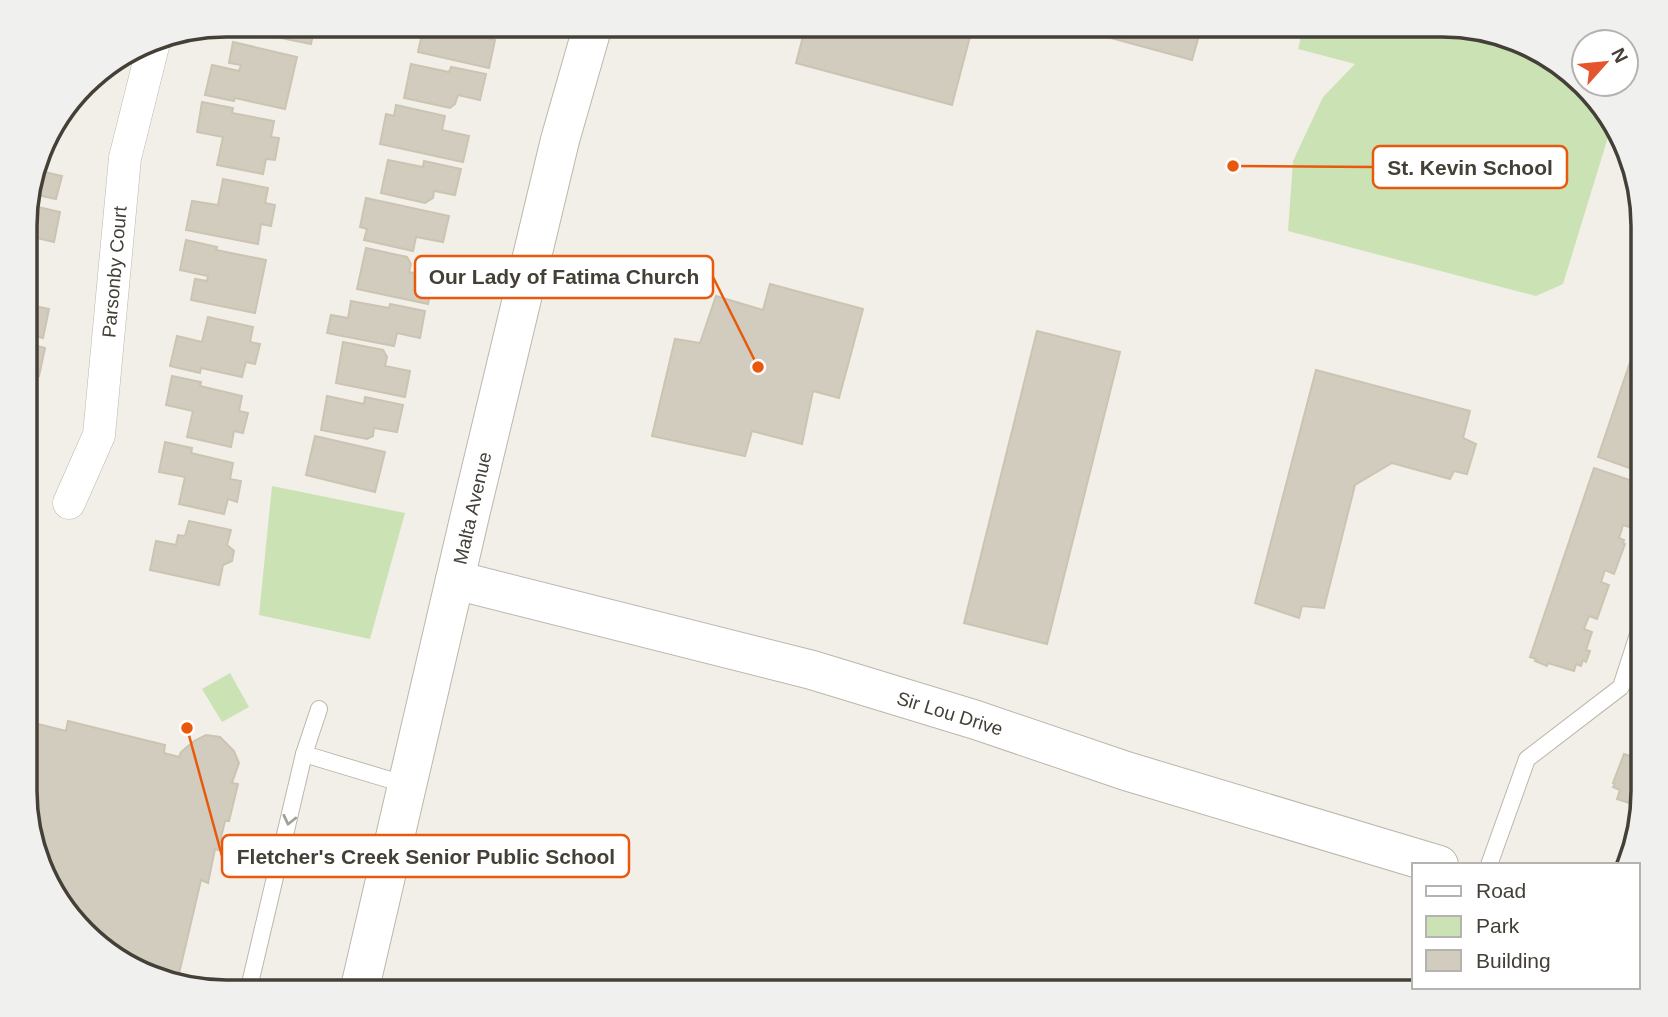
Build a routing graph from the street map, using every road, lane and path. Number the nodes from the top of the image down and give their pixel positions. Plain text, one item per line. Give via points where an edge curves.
1 (589, 37) edge
2 (152, 52) edge
3 (69, 503) dead end
4 (455, 580) junction
5 (1631, 656) edge
6 (319, 709) dead end
7 (304, 754) junction
8 (407, 785) junction
9 (1432, 863) edge
10 (1490, 863) edge
11 (251, 980) edge
12 (362, 980) edge

1 - 4 street, Malta Avenue via 556,153
2 - 3 street, Parsonby Court via 125,158 99,435
4 - 8 street, Malta Avenue
4 - 9 street, Sir Lou Drive via 812,670
5 - 10 lane via 1621,687 1527,759
6 - 7 lane
7 - 8 lane
7 -> 11 lane
8 - 12 street, Malta Avenue

